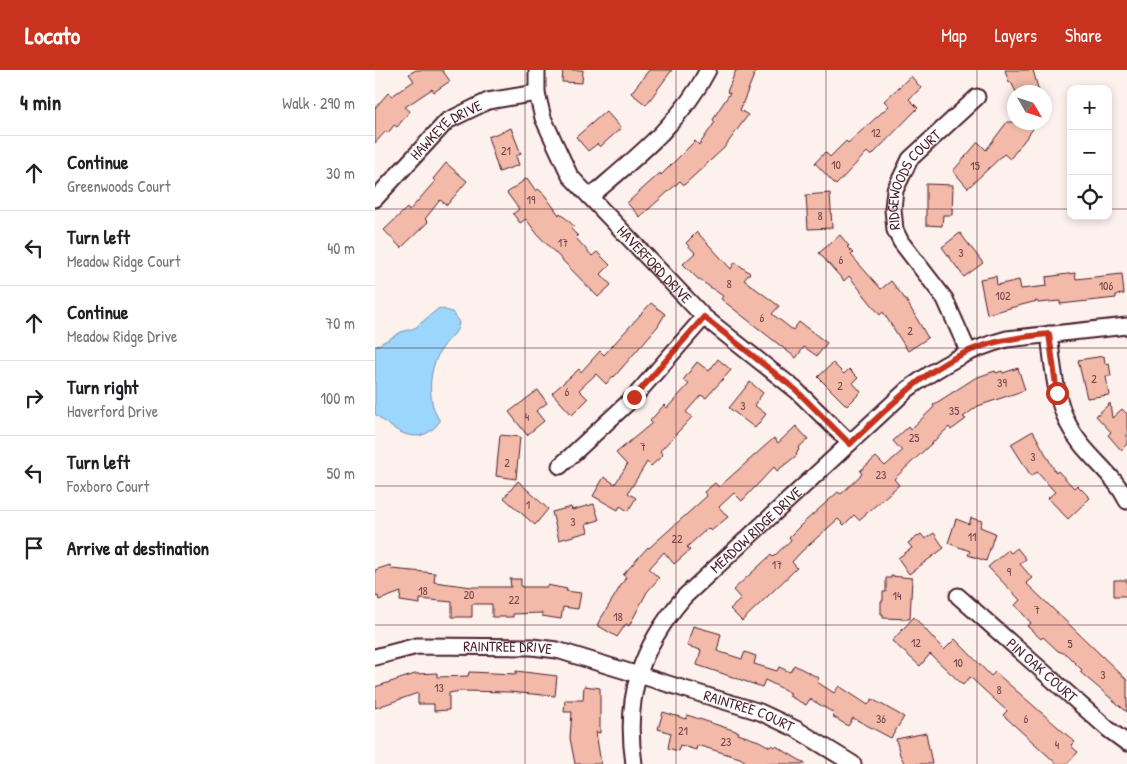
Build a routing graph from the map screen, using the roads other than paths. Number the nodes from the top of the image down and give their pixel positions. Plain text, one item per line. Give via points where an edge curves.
1 (537, 70) edge
2 (708, 70) edge
3 (537, 93) junction
4 (977, 97) dead end
5 (590, 197) junction
6 (375, 199) edge
7 (704, 317) junction
8 (1127, 326) edge
9 (1049, 334) junction
10 (968, 351) junction
11 (850, 444) junction
12 (560, 466) dead end
13 (1127, 502) edge
14 (958, 596) dead end
15 (375, 658) edge
16 (638, 673) junction
17 (1127, 743) edge
18 (634, 764) edge
19 (853, 764) edge

1 - 3 street, HAVERFORD DRIVE
2 - 5 street via 684,109 668,127
3 - 5 street, HAVERFORD DRIVE via 543,118 560,158 570,176
3 - 6 street, HAWKEYE DRIVE via 489,101 447,121
4 - 10 street, RIDGEWOODS COURT via 910,159 895,190 893,209 898,236 945,299
5 - 7 street, HAVERFORD DRIVE
7 - 11 street, HAVERFORD DRIVE via 796,390
7 - 12 street via 634,397
8 - 9 street, MEADOW RIDGE DRIVE
9 - 10 street, MEADOW RIDGE DRIVE via 1007,339
9 - 13 street via 1061,412 1081,444 1115,481
10 - 11 street, MEADOW RIDGE DRIVE via 908,389
11 - 16 street, MEADOW RIDGE DRIVE via 684,597 657,632
14 - 17 street, PIN OAK COURT
15 - 16 street, RAINTREE DRIVE via 417,646 532,647 572,653
16 - 18 street, MEADOW RIDGE DRIVE via 630,717
16 - 19 street, RAINTREE COURT via 777,718

